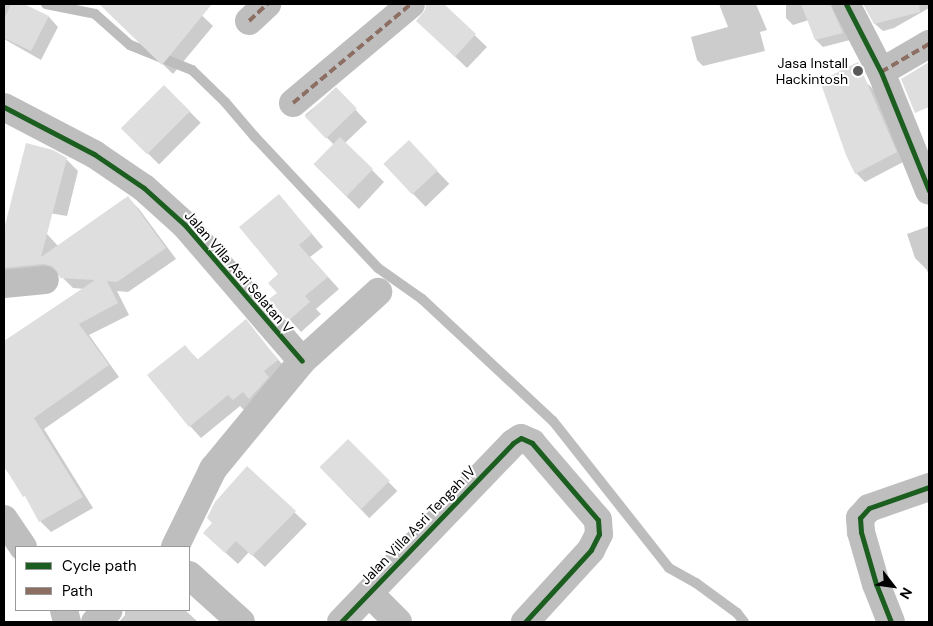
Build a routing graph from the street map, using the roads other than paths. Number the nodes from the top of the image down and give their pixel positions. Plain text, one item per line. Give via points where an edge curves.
1 (411, 4) edge
2 (846, 4) edge
3 (929, 44) edge
4 (881, 72) junction
5 (293, 103) dead end
6 (4, 107) edge
7 (929, 191) edge
8 (45, 280) dead end
9 (4, 284) edge
10 (378, 292) dead end
11 (302, 361) junction
12 (929, 487) edge
13 (4, 519) edge
14 (22, 546) edge
15 (175, 546) edge
16 (190, 576) edge
17 (369, 593) junction
18 (108, 611) edge
19 (95, 622) edge
20 (241, 622) edge
21 (341, 622) edge
22 (398, 622) edge
23 (525, 622) edge
24 (891, 622) edge

1 - 5 street
2 - 4 street
3 - 4 street
4 - 7 street
6 - 11 street, Jalan Villa Asri Selatan V via 94,154 144,188 185,225
8 - 9 street
10 - 11 street
11 - 15 street via 213,469
12 - 24 street via 868,508 860,518 876,584
13 - 14 street
16 - 20 street
17 - 21 street, Jalan Villa Asri Tengah IV
17 - 22 street
17 - 23 street, Jalan Villa Asri Tengah IV via 512,443 521,438 532,444 598,520 599,534 592,550
18 - 19 street

